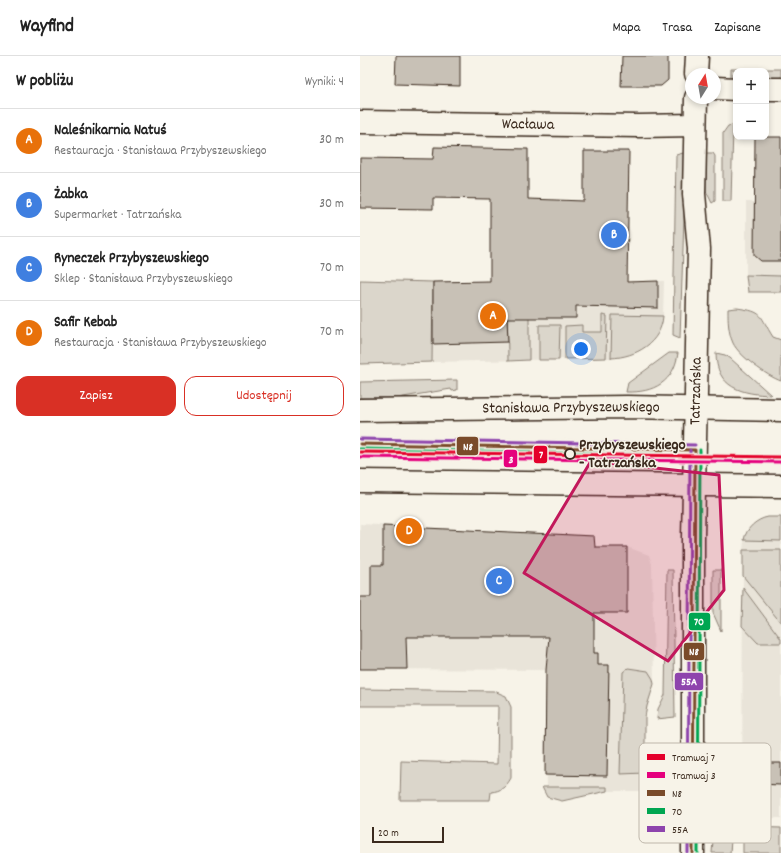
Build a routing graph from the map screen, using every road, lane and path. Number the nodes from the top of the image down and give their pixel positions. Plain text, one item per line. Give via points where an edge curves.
1 (697, 56) edge
2 (696, 68) edge
3 (721, 88) edge
4 (733, 89) edge
5 (769, 89) edge
6 (781, 89) edge
7 (696, 104) edge
8 (360, 122) edge
9 (695, 125) junction
10 (696, 407) junction
11 (360, 410) edge
12 (781, 410) edge
13 (360, 481) edge
14 (694, 485) junction
15 (781, 486) edge
16 (693, 743) edge
17 (693, 843) edge
18 (693, 853) edge

1 - 2 street
3 - 4 street
5 - 6 street
7 - 9 street, Tatrzańska
8 - 9 street, Wacława
9 - 10 street, Tatrzańska via 694,194 699,249
10 - 11 street, Stanisława Przybyszewskiego
10 - 12 street, Stanisława Przybyszewskiego
10 - 14 street, Tatrzańska
13 - 14 street
14 - 15 street
14 - 16 street, Tatrzańska
17 - 18 street, Tatrzańska

